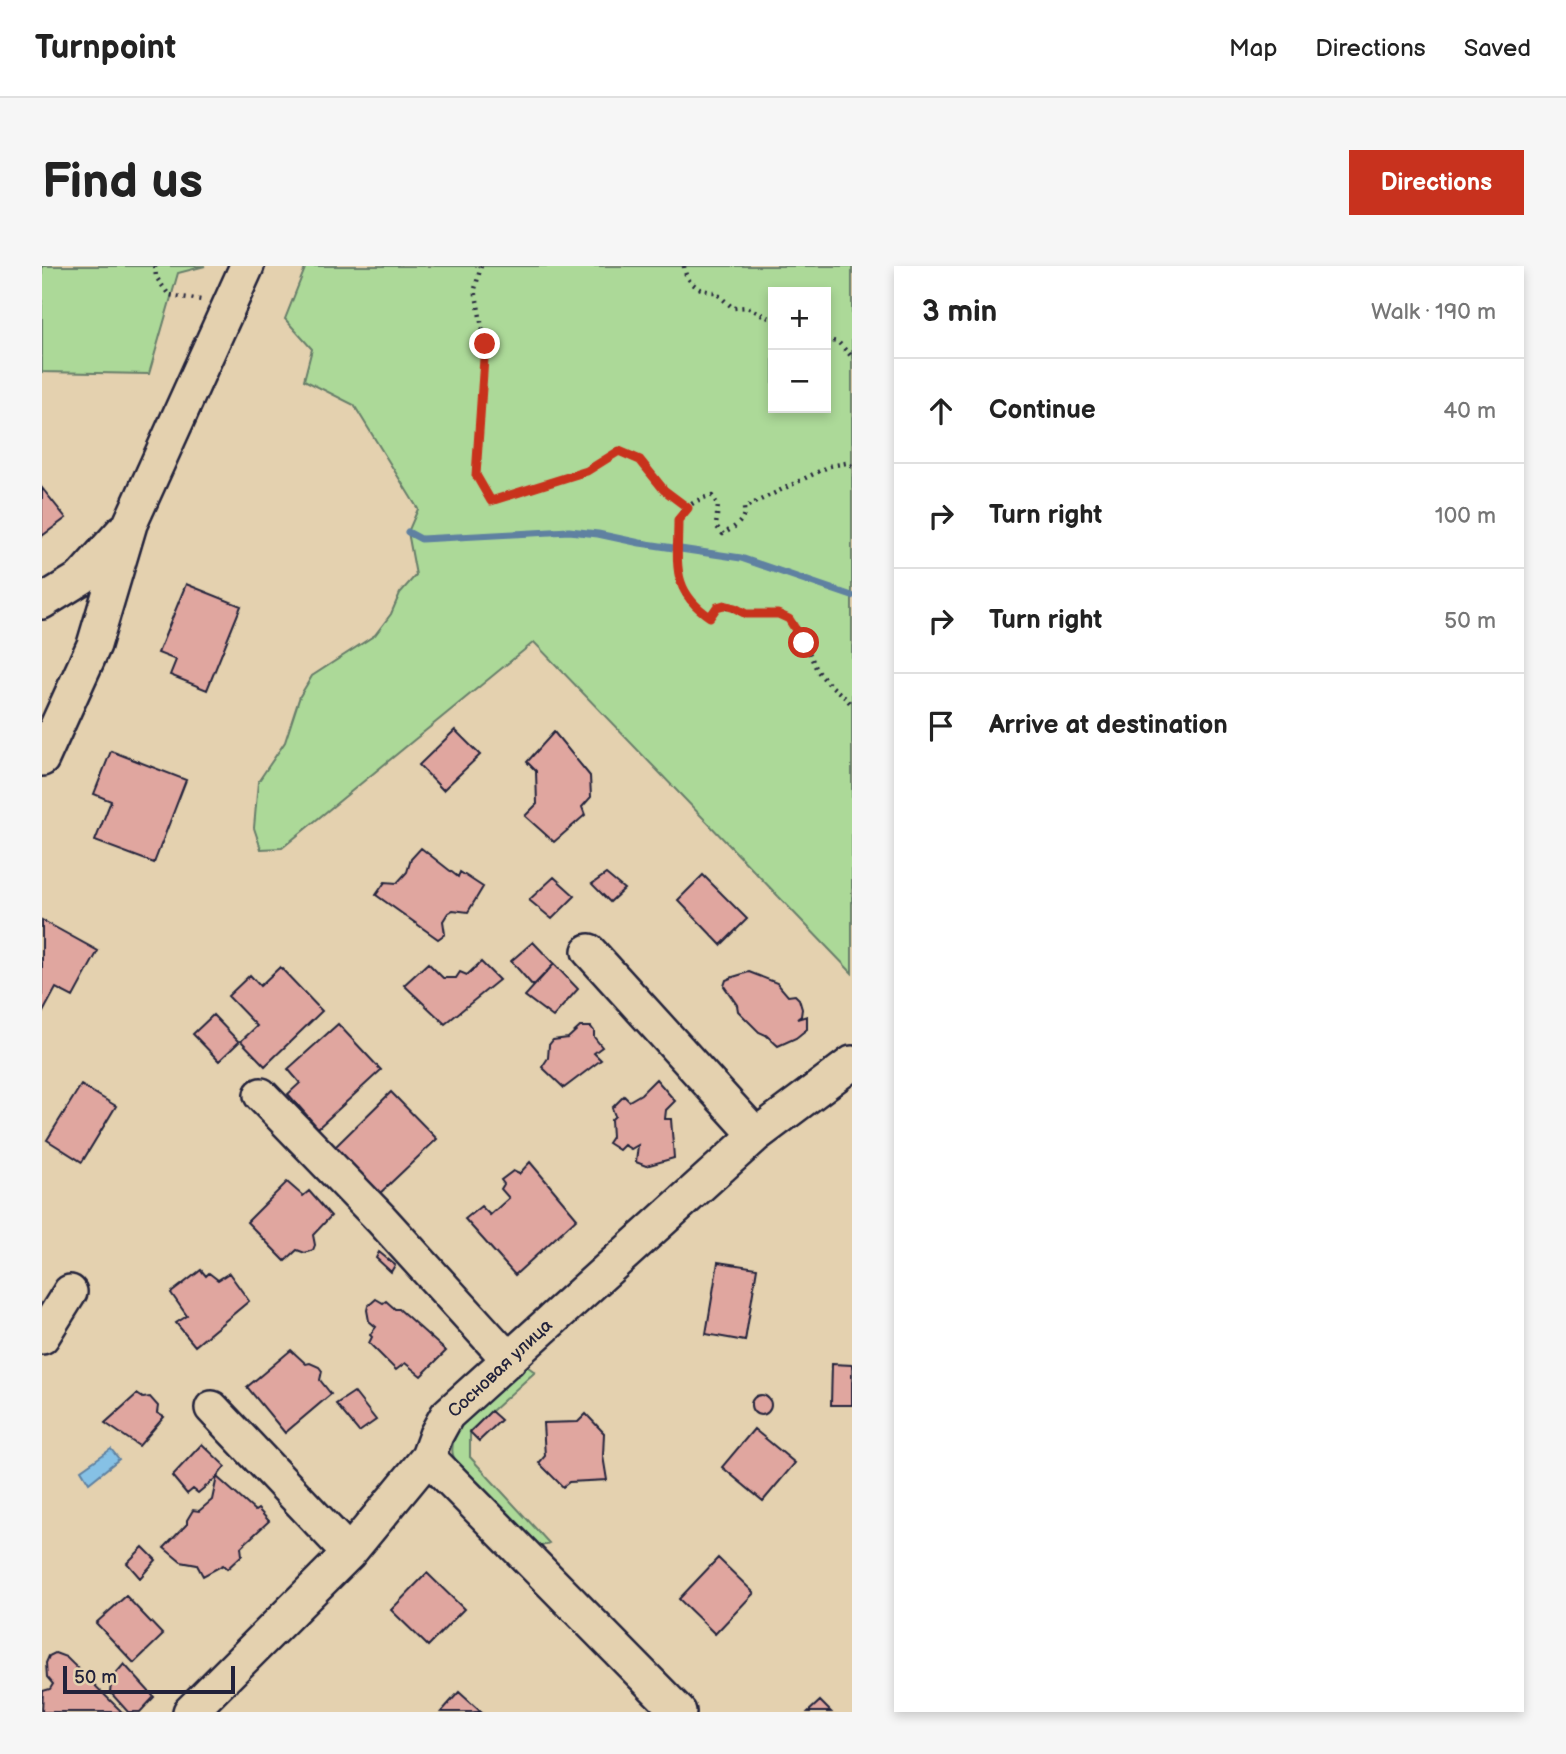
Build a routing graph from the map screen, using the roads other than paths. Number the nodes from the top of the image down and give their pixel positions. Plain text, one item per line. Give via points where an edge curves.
1 (247, 266) edge
2 (130, 524) junction
3 (42, 602) edge
4 (42, 759) edge
5 (589, 951) dead end
6 (852, 1063) edge
7 (261, 1095) dead end
8 (756, 1135) junction
9 (70, 1292) dead end
10 (42, 1337) edge
11 (509, 1360) junction
12 (212, 1408) dead end
13 (428, 1457) junction
14 (349, 1553) junction
15 (190, 1712) edge
16 (679, 1712) edge

1 - 2 street
2 - 3 street via 81,578
2 - 4 street via 94,645
5 - 8 street
6 - 8 street, Сосновая улица
7 - 11 street
8 - 11 street, Сосновая улица
9 - 10 street
11 - 13 street, Сосновая улица via 447,1415
12 - 14 street
13 - 14 street, Сосновая улица
13 - 16 street
14 - 15 street, Сосновая улица

